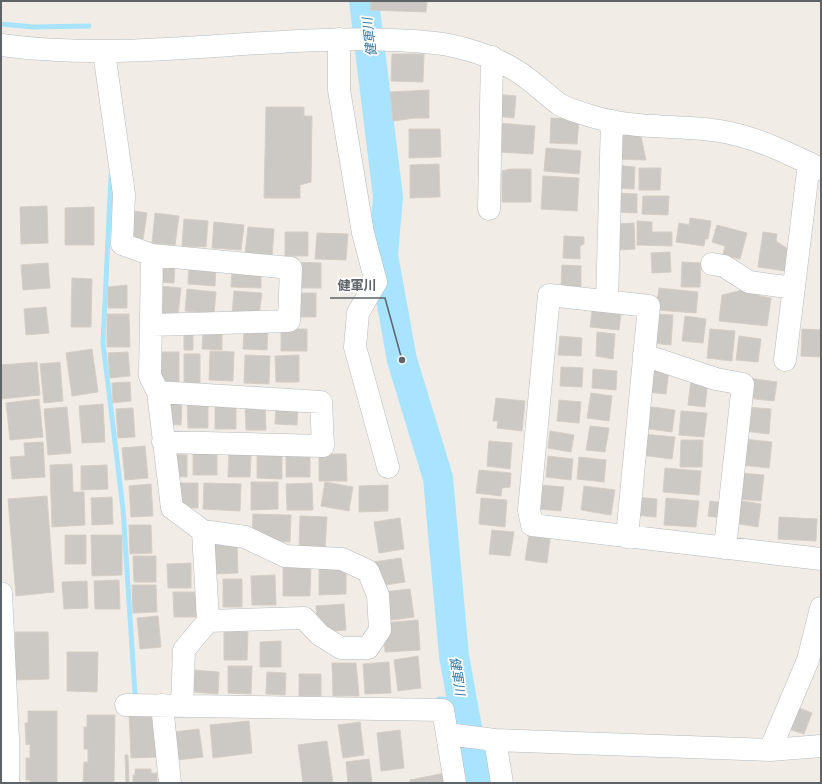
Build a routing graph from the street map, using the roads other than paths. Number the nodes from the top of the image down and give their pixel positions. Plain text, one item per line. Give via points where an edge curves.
1 (339, 39) junction
2 (1, 45) edge
3 (104, 52) junction
4 (492, 57) junction
5 (612, 121) junction
6 (815, 166) edge
7 (489, 209) dead end
8 (152, 255) junction
9 (712, 264) dead end
10 (794, 288) junction
11 (607, 301) junction
12 (151, 325) junction
13 (644, 355) junction
14 (785, 360) dead end
15 (158, 392) junction
16 (163, 442) junction
17 (388, 467) dead end
18 (203, 531) junction
19 (627, 536) junction
20 (725, 548) junction
21 (821, 559) edge
22 (1, 593) edge
23 (821, 608) edge
24 (208, 621) junction
25 (126, 705) dead end
26 (172, 705) junction
27 (447, 734) junction
28 (495, 740) junction
29 (821, 746) edge
30 (770, 750) junction
31 (8, 783) edge
32 (170, 783) edge
33 (455, 783) edge
34 (502, 783) edge

1 - 3 street
1 - 4 street via 437,43
1 - 17 street via 339,90 363,233 376,282 358,313 355,348
2 - 3 street via 36,50
3 - 8 street via 124,194 122,244
4 - 5 street via 516,70 561,105
4 - 7 street
5 - 6 street via 729,133 764,143
5 - 11 street
6 - 10 street
8 - 12 street
8 - 12 street via 291,268 289,321
9 - 10 street via 724,266 749,282
10 - 14 street
11 - 13 street via 649,306
11 - 19 street via 549,295 529,510 532,525
12 - 15 street via 150,376
13 - 19 street
13 - 20 street via 716,379 743,384
15 - 16 street
15 - 16 street via 321,402 323,446
16 - 18 street via 172,508
18 - 24 street
18 - 24 street via 245,537 285,556 342,559 368,571 378,595 380,630 368,648 341,648 320,635 304,618
19 - 20 street
20 - 21 street
22 - 31 street
23 - 30 street via 808,660
24 - 26 street via 184,650
25 - 26 street
26 - 27 street via 443,710
26 - 32 street
27 - 28 street
27 - 33 street
28 - 30 street
28 - 34 street
29 - 30 street

